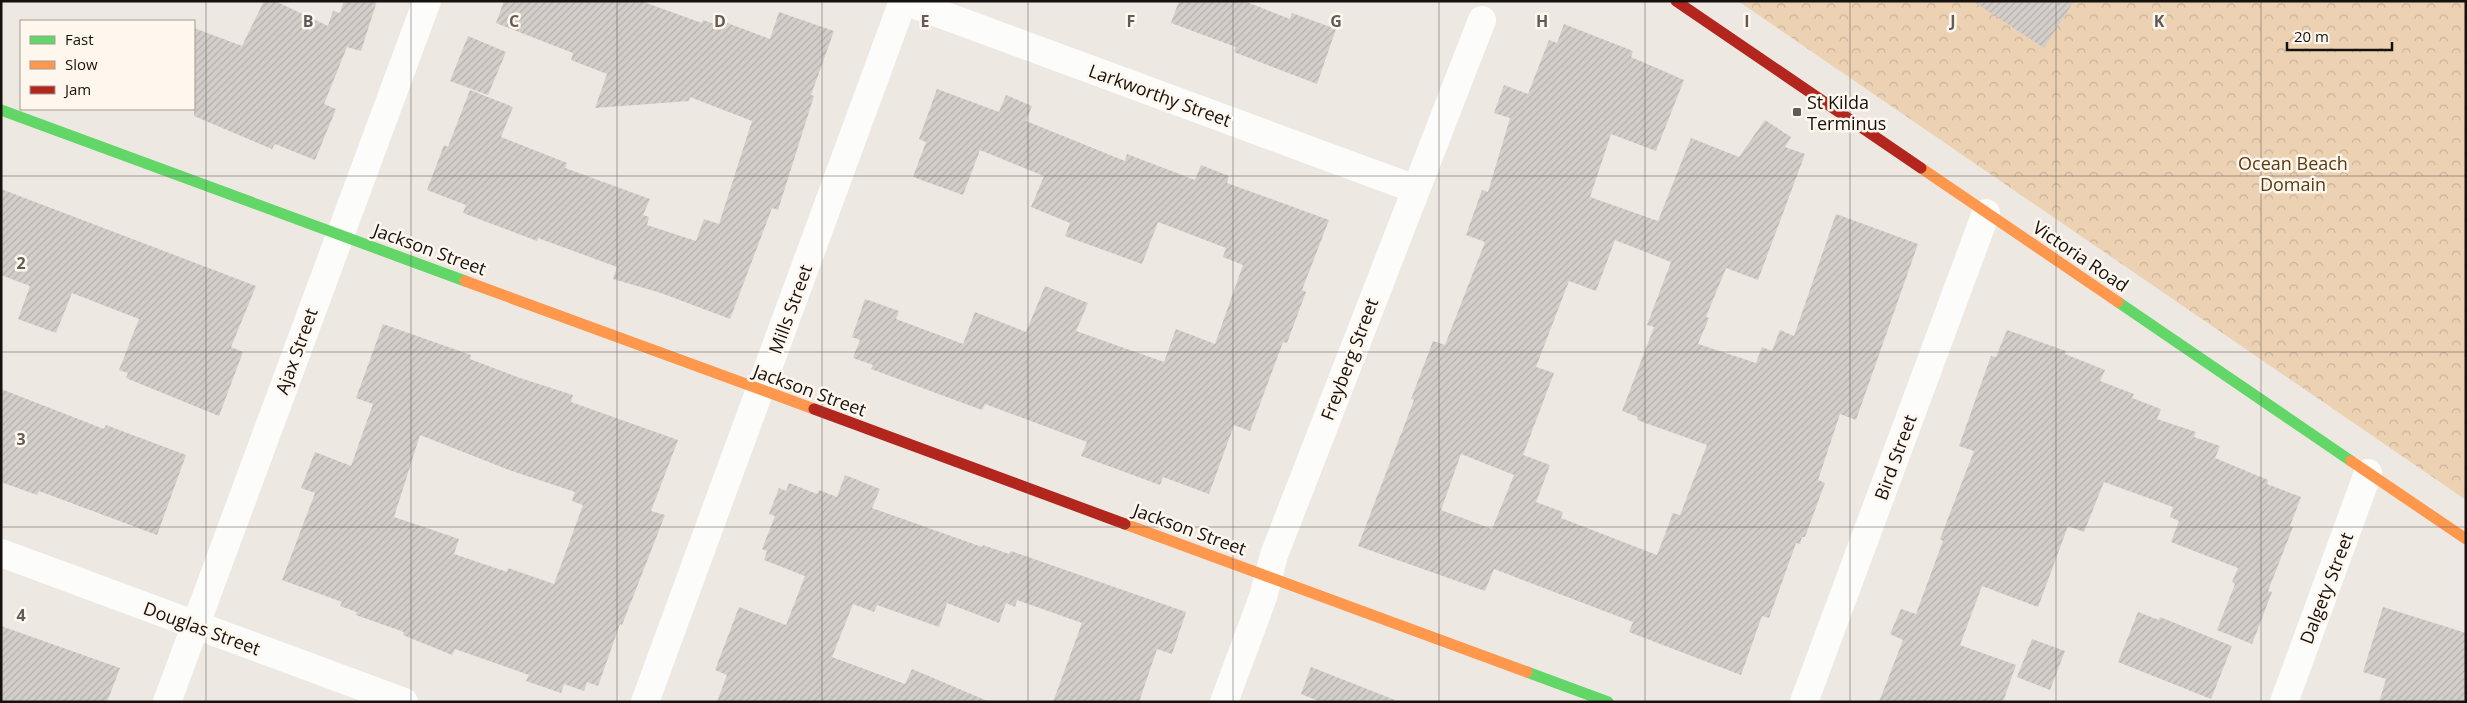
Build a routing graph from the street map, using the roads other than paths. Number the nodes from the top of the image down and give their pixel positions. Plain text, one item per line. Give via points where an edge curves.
1 (427, 1) edge
2 (904, 1) edge
3 (1676, 1) edge
4 (1482, 20) dead end
5 (1, 110) edge
6 (1415, 189) junction
7 (1986, 213) junction
8 (339, 234) junction
9 (760, 390) junction
10 (2368, 473) junction
11 (2466, 539) edge
12 (1, 553) edge
13 (1268, 577) junction
14 (196, 625) junction
15 (167, 702) edge
16 (404, 702) edge
17 (645, 702) edge
18 (1224, 702) edge
19 (1608, 702) edge
20 (1804, 702) edge
21 (2284, 702) edge

1 - 8 street, Ajax Street
2 - 6 street, Larkworthy Street
2 - 9 street, Mills Street
3 - 7 street, Victoria Road
4 - 6 street, Freyberg Street
5 - 8 street, Jackson Street
6 - 13 street, Freyberg Street
7 - 10 street, Victoria Road
7 - 20 street, Bird Street
8 - 9 street, Jackson Street
8 - 14 street, Ajax Street
9 - 13 street, Jackson Street
9 - 17 street, Mills Street
10 - 11 street, Victoria Road
10 - 21 street, Dalgety Street
12 - 14 street, Douglas Street
13 - 18 street, Freyberg Street
13 - 19 street, Jackson Street
14 - 15 street, Ajax Street
14 - 16 street, Douglas Street

